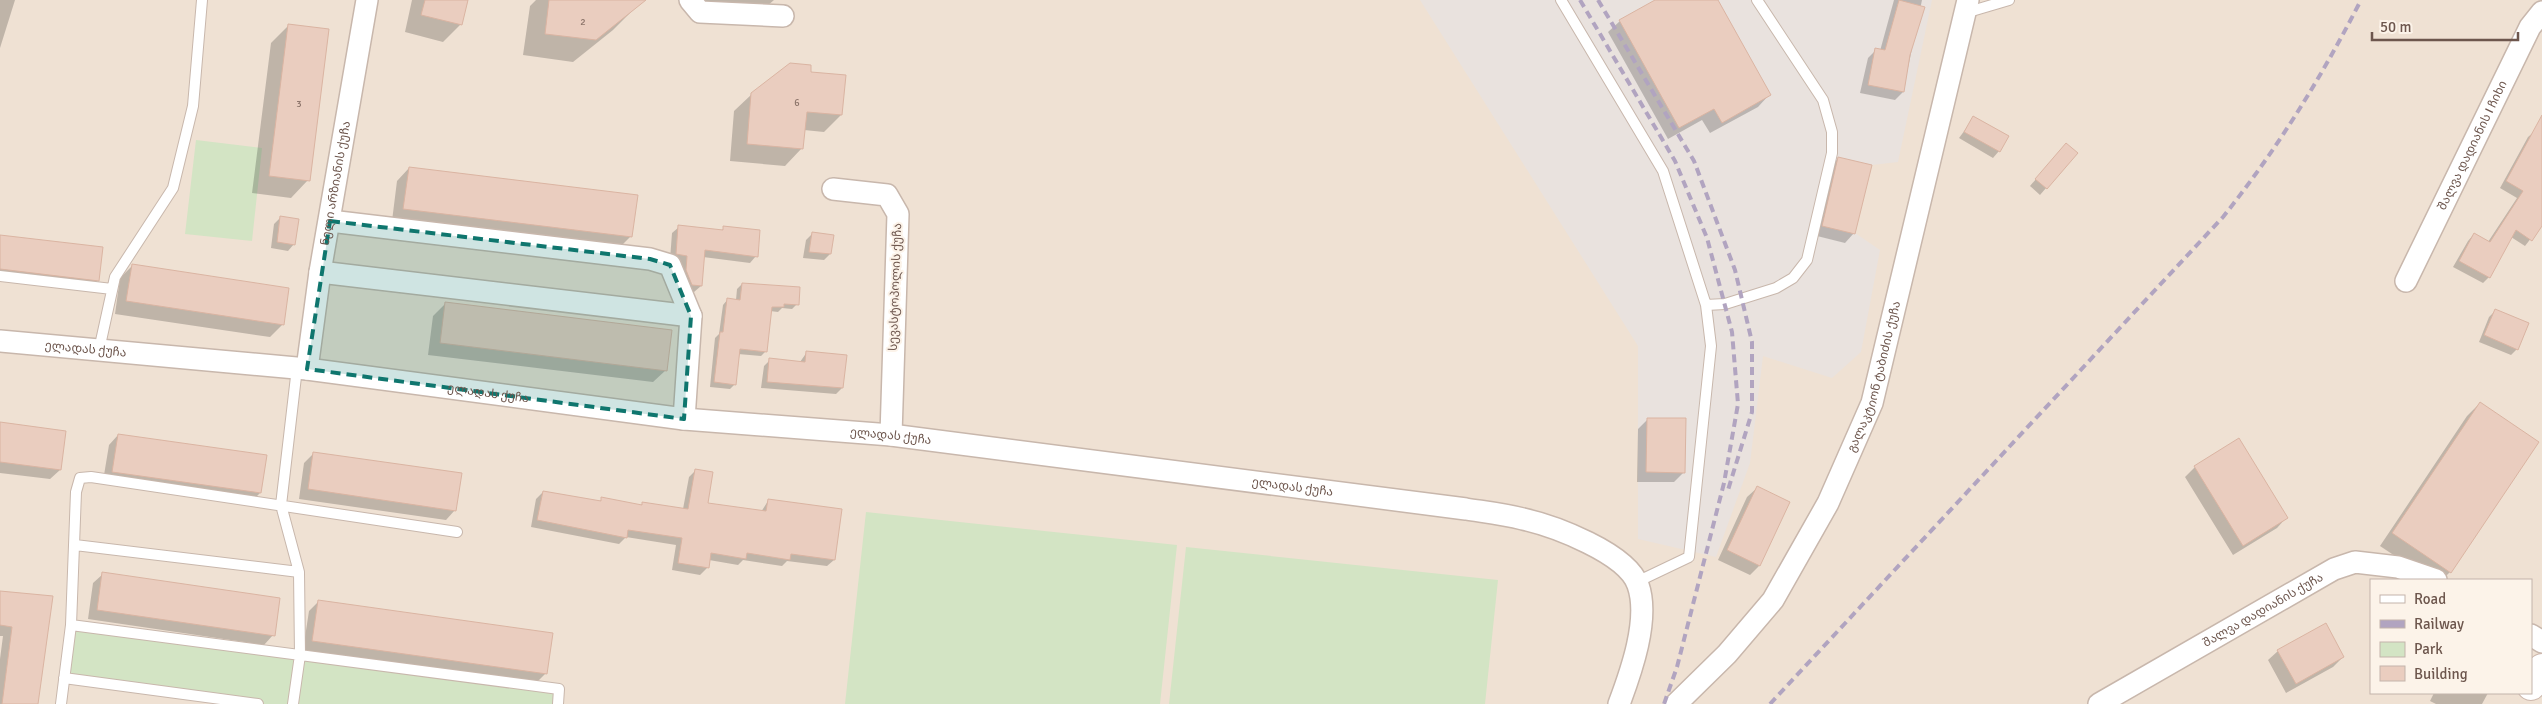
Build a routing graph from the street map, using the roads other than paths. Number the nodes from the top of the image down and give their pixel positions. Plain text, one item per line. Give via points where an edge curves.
1 (202, 0) edge
2 (367, 0) edge
3 (690, 0) edge
4 (1561, 0) edge
5 (1757, 0) edge
6 (2008, 0) edge
7 (1966, 7) edge
8 (2542, 12) edge
9 (783, 16) dead end
10 (833, 189) dead end
11 (330, 221) junction
12 (320, 272) junction
13 (0, 276) edge
14 (2406, 281) dead end
15 (112, 289) junction
16 (1706, 304) junction
17 (691, 316) junction
18 (0, 342) edge
19 (99, 350) junction
20 (302, 368) junction
21 (684, 419) junction
22 (891, 436) junction
23 (281, 505) junction
24 (457, 532) dead end
25 (75, 545) junction
26 (299, 572) junction
27 (2433, 579) edge
28 (1638, 585) junction
29 (71, 625) junction
30 (300, 655) junction
31 (2542, 668) edge
32 (64, 678) junction
33 (2532, 684) edge
34 (61, 704) edge
35 (258, 704) edge
36 (293, 704) edge
37 (558, 704) edge
38 (1619, 704) edge
39 (1676, 704) edge
40 (2099, 704) edge

1 - 15 lane via 193,106 173,188 116,277
2 - 11 street, ნელი არზიანის ქუჩა
3 - 9 street via 700,12
4 - 16 lane via 1663,171
5 - 16 lane via 1823,100 1832,132 1832,153 1807,260 1793,278 1776,288 1724,304
6 - 7 lane
7 - 39 street, გალაკტიონ ტაბიძის ქუჩა via 1872,402 1828,503 1773,600 1727,654
8 - 14 street, შალვა დადიანის I ჩიხი via 2530,27
10 - 22 street, სევასტოპოლის ქუჩა via 887,195 898,214
11 - 12 street, ნელი არზიანის ქუჩა
11 - 17 street via 650,258 670,265
12 - 17 street
12 - 20 street, ნელი არზიანის ქუჩა
13 - 15 lane
15 - 19 lane
16 - 28 lane via 1711,346 1689,556 1645,578
17 - 21 street
18 - 19 street, ელადას ქუჩა
19 - 20 street, ელადას ქუჩა
20 - 21 street, ელადას ქუჩა
20 - 23 lane
21 - 22 street, ელადას ქუჩა
22 - 28 street, ელადას ქუჩა via 1522,518 1553,528 1611,556 1631,572
23 - 24 lane
23 - 25 lane via 80,478 76,492
23 - 26 lane
25 - 26 lane
25 - 29 lane
26 - 30 lane
27 - 40 street, შალვა დადიანის ქუჩა via 2398,567 2355,562 2334,569
28 - 38 street via 1640,627 1629,677
29 - 30 lane
29 - 32 lane
30 - 36 lane
30 - 37 lane via 559,690
31 - 33 main road
32 - 34 lane
32 - 35 lane

